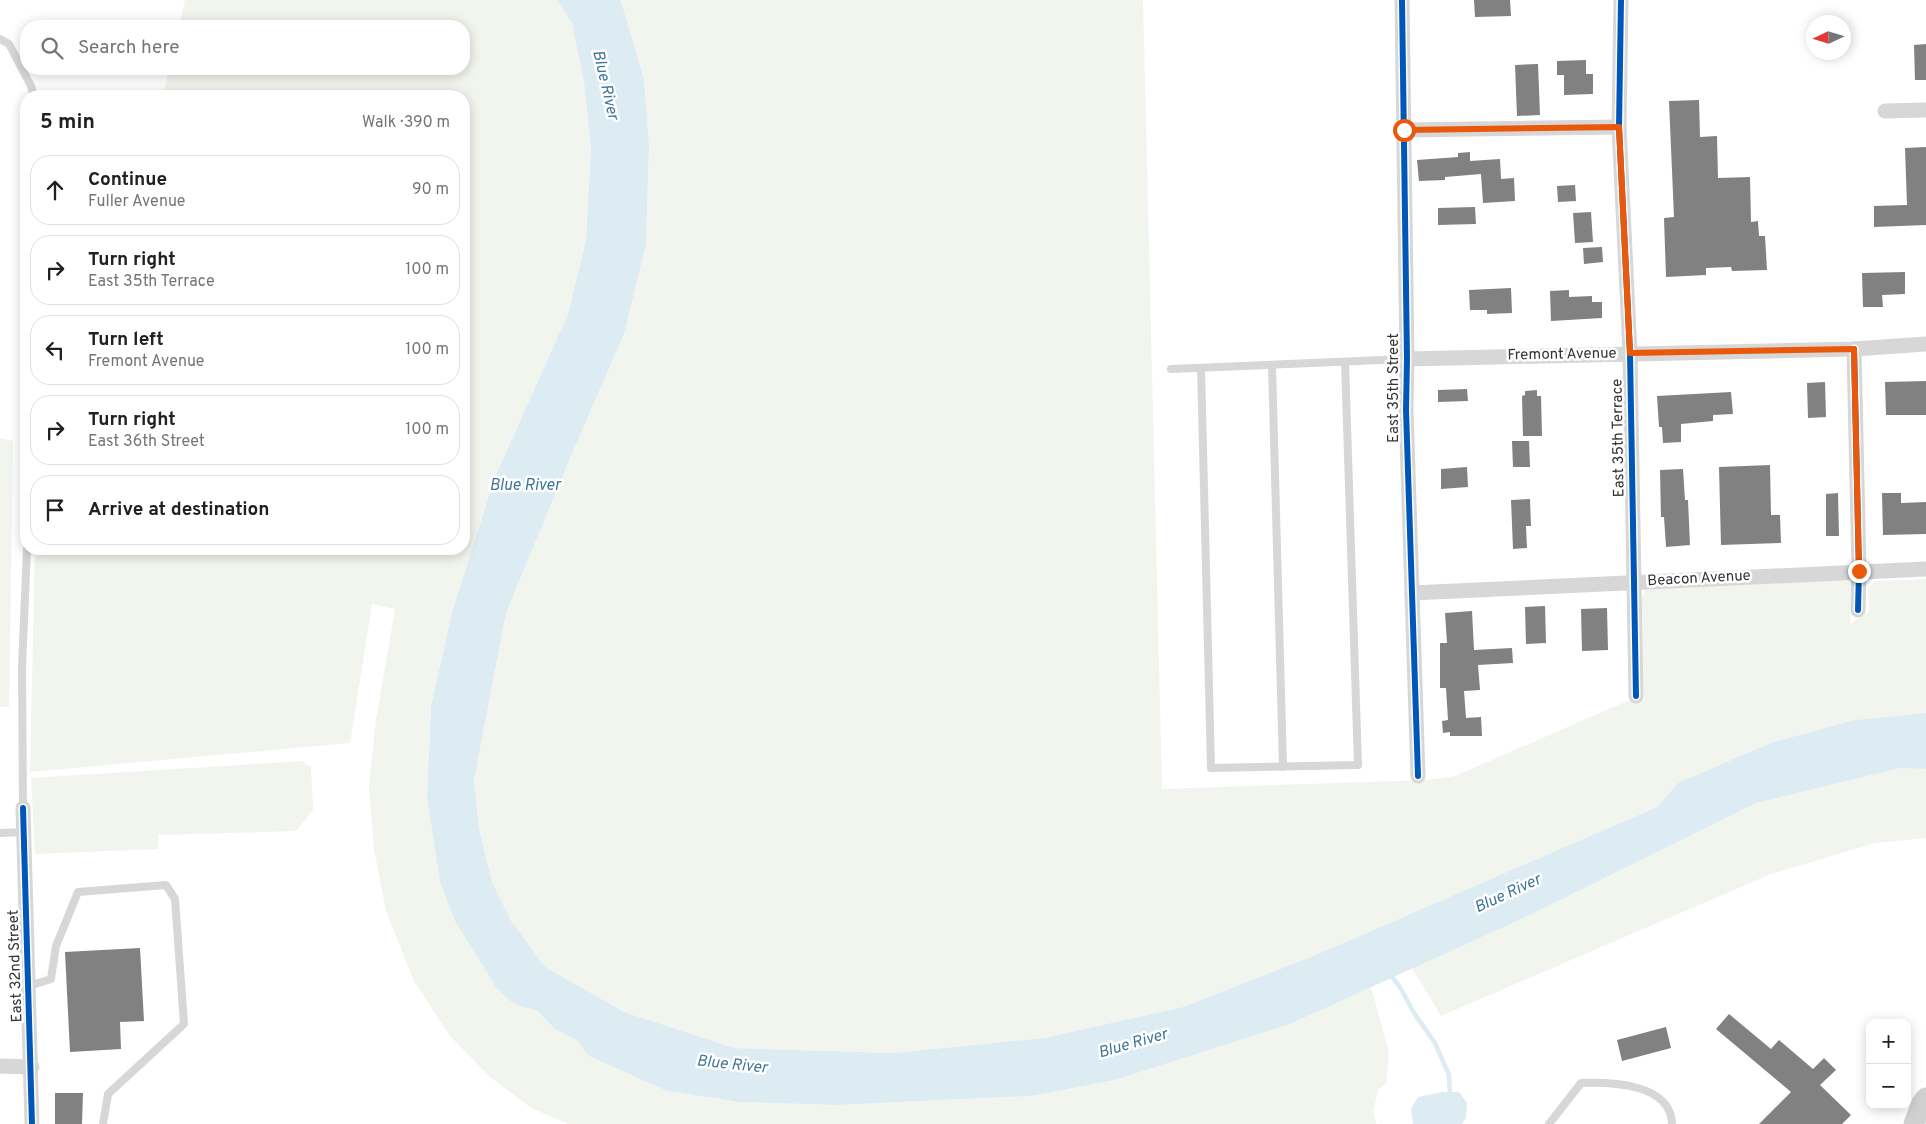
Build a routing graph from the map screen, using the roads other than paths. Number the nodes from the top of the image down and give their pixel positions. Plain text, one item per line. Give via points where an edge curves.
1 (1402, 0) edge
2 (1621, 0) edge
3 (0, 40) edge
4 (20, 65) edge
5 (25, 75) edge
6 (32, 90) edge
7 (1926, 110) edge
8 (1885, 111) dead end
9 (1619, 127) junction
10 (1404, 130) junction
11 (1926, 344) edge
12 (1854, 349) junction
13 (1630, 353) junction
14 (1407, 359) junction
15 (1345, 362) junction
16 (1272, 365) junction
17 (1201, 368) junction
18 (1171, 369) dead end
19 (27, 555) edge
20 (1926, 569) edge
21 (1859, 571) junction
22 (1633, 583) junction
23 (1412, 592) junction
24 (1858, 610) dead end
25 (1636, 696) dead end
26 (1283, 767) junction
27 (1418, 776) dead end
28 (23, 808) joint
29 (24, 832) junction
30 (0, 833) edge
31 (29, 986) junction
32 (0, 1066) edge
33 (32, 1067) junction
34 (1926, 1098) edge
35 (1926, 1116) edge
36 (32, 1124) edge
37 (103, 1124) edge
38 (1549, 1124) edge
39 (1672, 1124) edge
40 (1914, 1124) edge

1 - 10 street, East 35th Street
2 - 9 street, East 35th Terrace
3 - 4 lane via 9,44
5 - 6 lane
7 - 8 street
9 - 10 street
9 - 13 street, East 35th Terrace
10 - 14 street, East 35th Street
11 - 12 street, Fremont Avenue
12 - 13 street, Fremont Avenue
12 - 21 street
13 - 14 street, Fremont Avenue
13 - 22 street, East 35th Terrace
14 - 15 lane
14 - 23 street, East 35th Street
15 - 16 lane
15 - 26 lane via 1358,765
16 - 17 lane
16 - 26 lane
17 - 18 lane
17 - 26 lane via 1211,768
19 - 28 lane via 22,667
20 - 21 street, Beacon Avenue
21 - 22 street, Beacon Avenue
21 - 24 street
22 - 23 street, Beacon Avenue
22 - 25 street, East 35th Terrace
23 - 27 street, East 35th Street
28 - 29 street, East 32nd Street
29 - 30 lane
29 - 31 street, East 32nd Street
31 - 33 street, East 32nd Street
31 - 37 lane via 51,979 56,946 78,892 166,885 174,899 184,1024 108,1094
32 - 33 street
33 - 36 street, East 32nd Street
34 - 40 main road
35 - 40 main road
38 - 39 lane via 1581,1083 1603,1082 1626,1084 1660,1099 1672,1116

